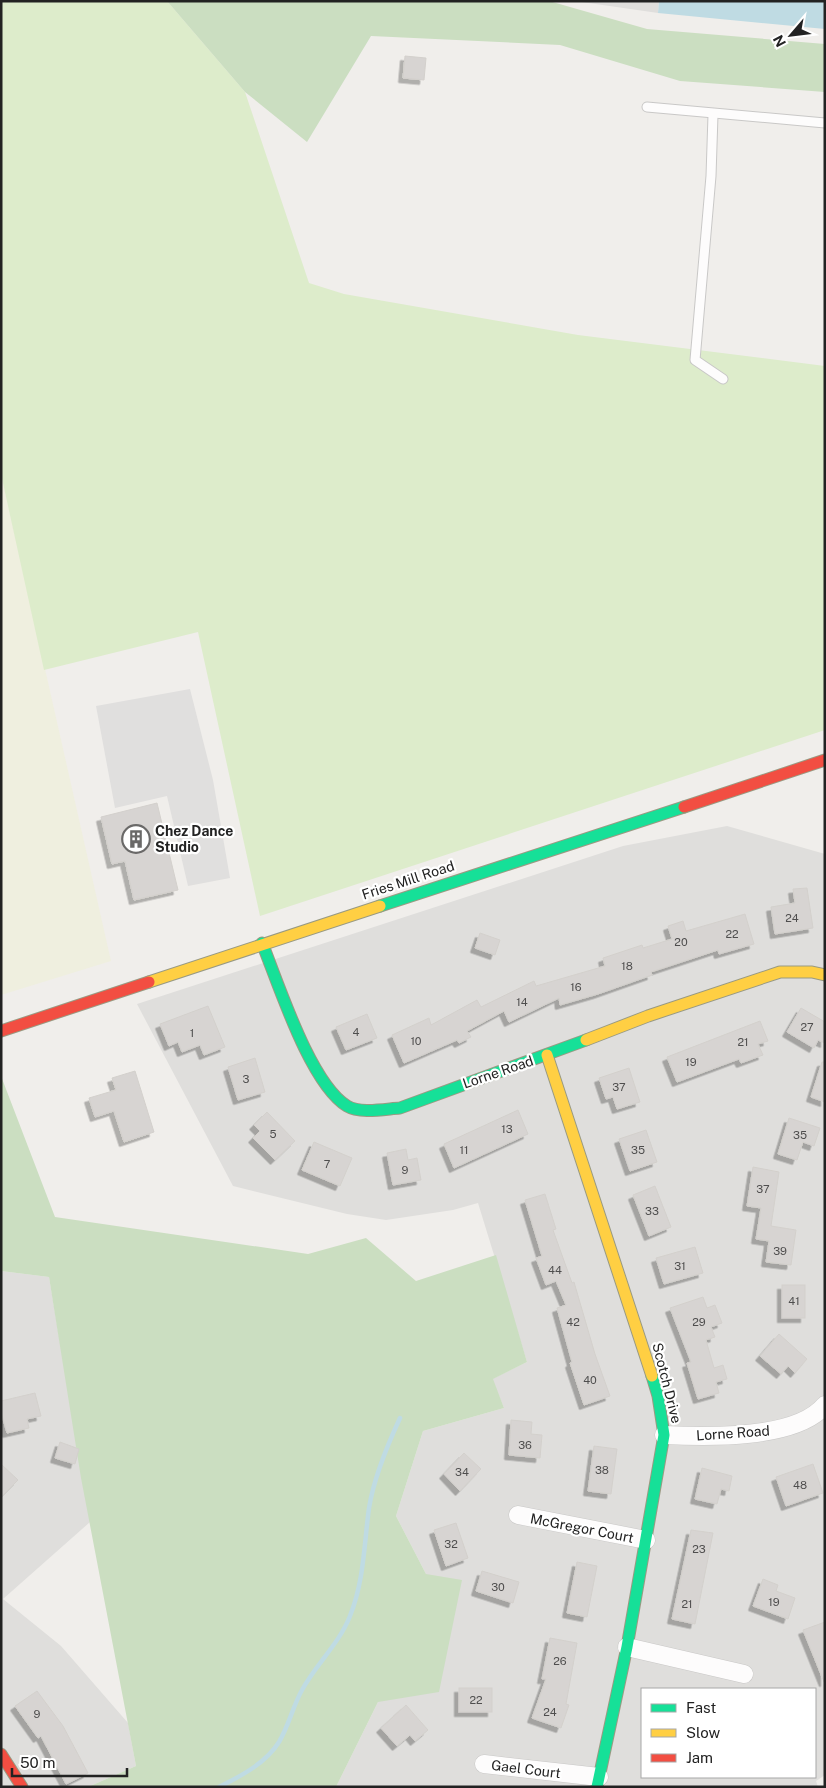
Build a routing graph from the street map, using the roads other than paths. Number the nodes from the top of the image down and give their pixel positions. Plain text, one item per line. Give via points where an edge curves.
1 (647, 107) dead end
2 (713, 115) junction
3 (825, 123) edge
4 (723, 379) dead end
5 (825, 760) edge
6 (262, 943) junction
7 (825, 975) edge
8 (1, 1030) edge
9 (548, 1055) junction
10 (825, 1405) edge
11 (664, 1435) junction
12 (518, 1515) dead end
13 (646, 1540) junction
14 (627, 1647) junction
15 (744, 1674) dead end
16 (1, 1754) edge
17 (484, 1764) dead end
18 (598, 1782) edge
19 (22, 1787) edge

1 - 2 lane
2 - 3 lane
2 - 4 lane via 695,360
5 - 6 street, Fries Mill Road
6 - 8 street, Fries Mill Road
6 - 9 street, Lorne Road via 312,1065 330,1092 348,1106 370,1110 400,1108
7 - 9 street, Lorne Road via 780,972 648,1016
9 - 11 street, Scotch Drive via 658,1396
10 - 11 street, Lorne Road via 802,1421 770,1433
11 - 13 street, Scotch Drive
12 - 13 street, McGregor Court
13 - 14 street, Scotch Drive
14 - 15 street
14 - 18 street, Scotch Drive
16 - 19 street
17 - 18 street, Gael Court

